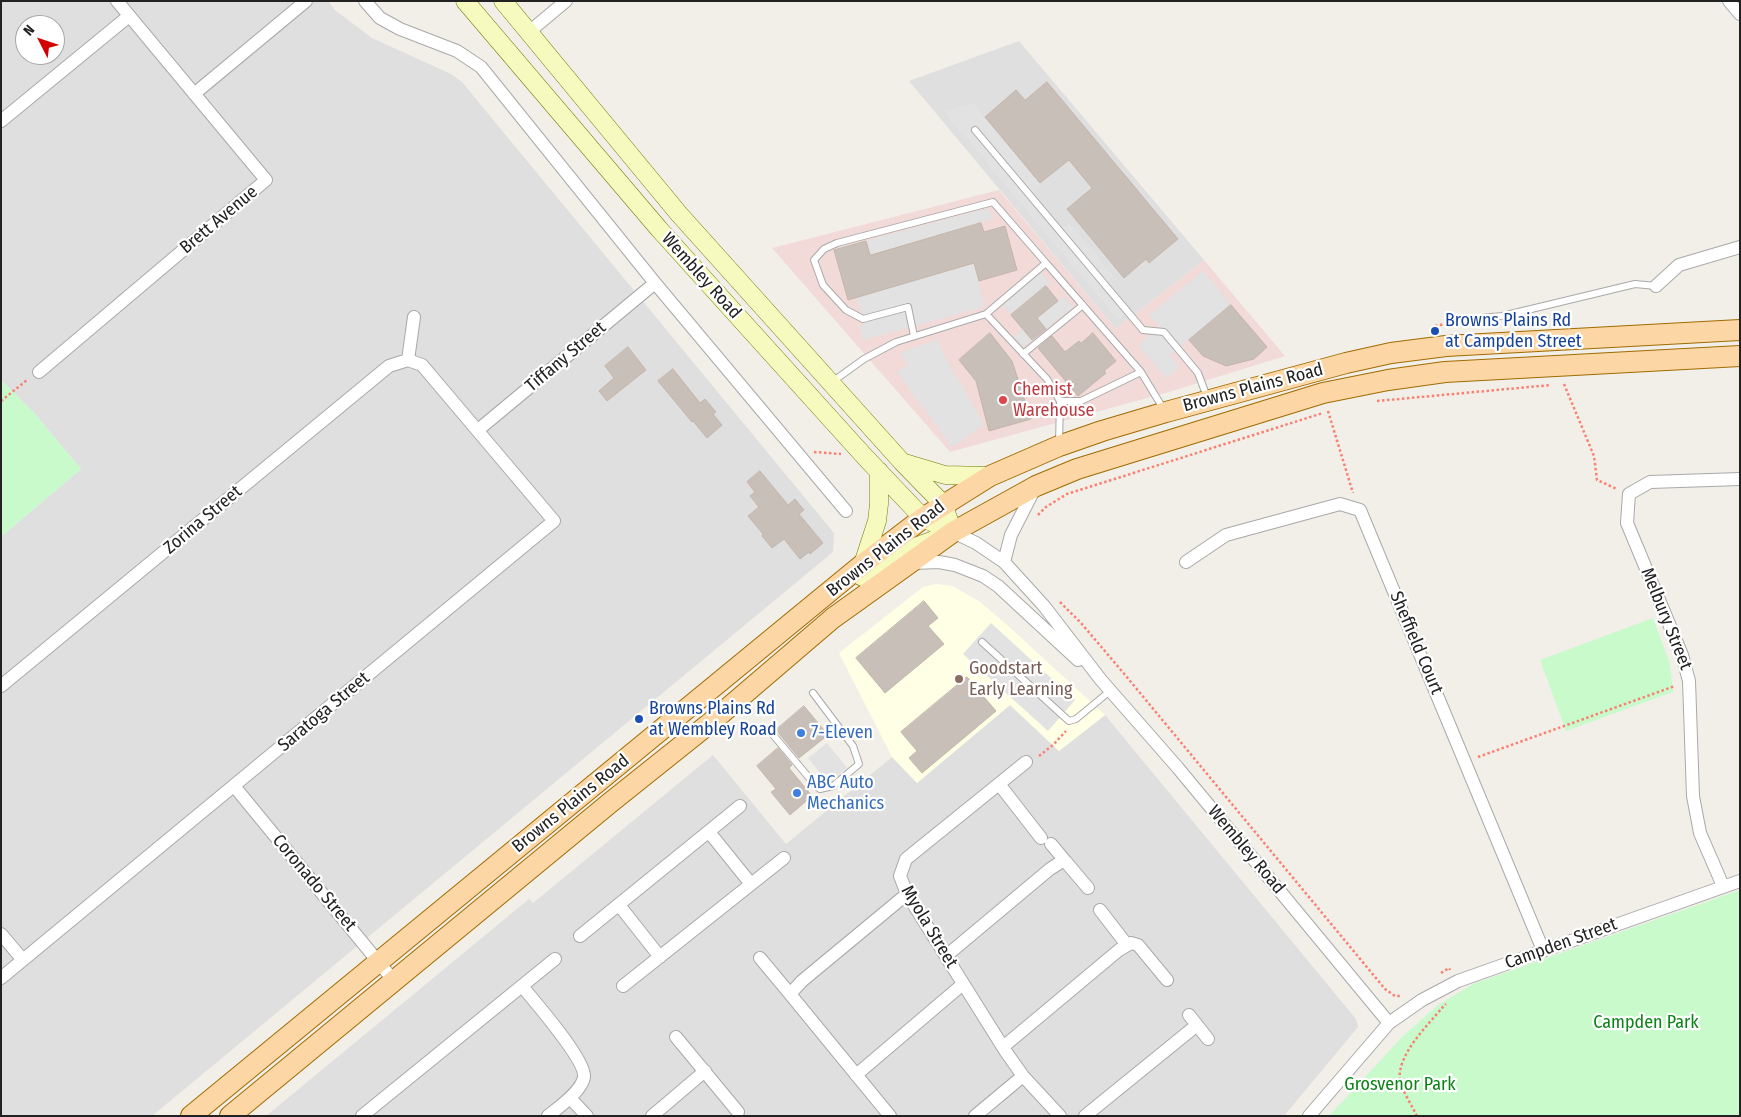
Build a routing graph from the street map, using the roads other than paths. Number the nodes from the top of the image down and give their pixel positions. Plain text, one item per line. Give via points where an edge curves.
1 (117, 1) edge
2 (306, 1) edge
3 (365, 1) edge
4 (465, 1) edge
5 (503, 1) edge
6 (566, 1) edge
7 (1729, 1) edge
8 (1740, 14) edge
9 (129, 16) junction
10 (529, 32) junction
11 (194, 94) junction
12 (1, 120) edge
13 (975, 130) dead end
14 (1740, 247) edge
15 (1046, 263) junction
16 (655, 283) junction
17 (1656, 286) joint
18 (1083, 305) junction
19 (986, 314) junction
20 (414, 317) dead end
21 (1471, 319) road end
22 (1740, 330) edge
23 (914, 336) junction
24 (1023, 354) junction
25 (1740, 356) edge
26 (408, 360) junction
27 (40, 372) road end
28 (1141, 372) junction
29 (831, 382) junction
30 (1060, 401) junction
31 (1208, 401) junction
32 (1166, 412) junction
33 (478, 430) junction
34 (1059, 446) junction
35 (902, 462) junction
36 (879, 471) junction
37 (990, 476) junction
38 (1740, 478) edge
39 (1036, 486) junction
40 (943, 504) junction
41 (846, 511) dead end
42 (923, 518) junction
43 (953, 532) junction
44 (1004, 562) junction
45 (1186, 562) dead end
46 (910, 563) junction
47 (863, 564) junction
48 (818, 602) junction
49 (982, 642) dead end
50 (1101, 680) junction
51 (1, 686) edge
52 (1110, 691) junction
53 (813, 693) dead end
54 (769, 730) dead end
55 (1026, 762) road end
56 (999, 784) junction
57 (234, 786) junction
58 (740, 806) dead end
59 (708, 832) junction
60 (784, 858) dead end
61 (1066, 862) junction
62 (1740, 880) edge
63 (751, 884) junction
64 (1723, 886) junction
65 (1088, 888) dead end
66 (907, 894) junction
67 (619, 905) junction
68 (1100, 910) dead end
69 (1, 934) edge
70 (580, 936) dead end
71 (1127, 945) junction
72 (1543, 950) junction
73 (946, 956) junction
74 (660, 957) junction
75 (555, 958) dead end
76 (760, 958) dead end
77 (23, 960) junction
78 (378, 962) junction
79 (1, 978) edge
80 (1168, 980) dead end
81 (394, 981) junction
82 (963, 984) junction
83 (522, 986) junction
84 (623, 986) dead end
85 (790, 994) junction
86 (1389, 1023) junction
87 (676, 1037) dead end
88 (1208, 1039) dead end
89 (1003, 1047) junction
90 (704, 1071) junction
91 (856, 1075) junction
92 (1023, 1076) junction
93 (570, 1098) junction
94 (738, 1112) dead end
95 (364, 1115) edge
96 (191, 1116) edge
97 (230, 1116) edge
98 (548, 1116) edge
99 (587, 1116) edge
100 (652, 1116) edge
101 (890, 1116) edge
102 (975, 1116) edge
103 (1060, 1116) edge
104 (1086, 1116) edge
105 (1309, 1116) edge

1 - 9 street, Brett Avenue
2 - 11 street
3 - 16 street via 380,18 457,51 481,67
4 - 36 main road, Wembley Road via 659,229
5 - 10 main road, Wembley Road
6 - 10 street
7 - 8 street
9 - 11 street, Brett Avenue
9 - 12 street
10 - 29 main road, Wembley Road via 679,214
11 - 27 street, Brett Avenue via 266,180
13 - 31 lane via 1143,330 1164,332 1198,373
14 - 17 street via 1679,265
15 - 18 lane
15 - 19 lane
15 - 23 lane via 992,202 837,243 824,249 814,260 823,284 846,310 863,319 908,307
16 - 33 street, Tiffany Street
16 - 41 street
17 - 21 lane via 1635,284 1502,316
18 - 24 lane
18 - 28 lane
19 - 23 lane
19 - 24 lane
20 - 26 street
22 - 31 main road, Browns Plains Road via 1446,346 1390,353
23 - 29 lane via 883,348
24 - 30 lane via 1047,379
25 - 39 main road, Browns Plains Road via 1445,372 1388,380 1313,396 1077,469
26 - 33 street via 422,365
26 - 51 street, Zorina Street via 389,366
28 - 30 lane via 1081,400
28 - 32 lane
29 - 35 main road, Wembley Road
30 - 34 lane
31 - 32 main road, Browns Plains Road
32 - 34 main road, Browns Plains Road
33 - 57 street, Saratoga Street via 554,521
34 - 37 main road, Browns Plains Road
35 - 37 main road via 945,475
35 - 40 main road, Wembley Road
36 - 42 main road, Wembley Road
36 - 47 main road via 877,521
37 - 40 main road, Browns Plains Road
38 - 64 street, Melbury Street via 1650,482 1628,494 1627,523 1682,655 1689,681 1693,796 1700,833
39 - 43 main road, Browns Plains Road
39 - 44 street via 1011,535
40 - 42 main road, Browns Plains Road
40 - 43 main road, Wembley Road
42 - 43 main road, Wembley Road
42 - 47 main road, Browns Plains Road
43 - 44 street, Wembley Road
43 - 46 main road, Browns Plains Road
43 - 48 main road via 894,555 841,593
44 - 50 street, Wembley Road via 1044,606
45 - 72 street, Sheffield Court via 1226,535 1340,504 1360,510
46 - 50 street, Wembley Road via 952,564 982,576 998,586
46 - 81 main road, Browns Plains Road via 833,618 715,719
47 - 48 main road, Browns Plains Road
48 - 78 main road, Browns Plains Road
49 - 52 lane via 1069,721 1076,719
50 - 52 street, Wembley Road
52 - 86 street, Wembley Road via 1178,768
53 - 54 lane via 853,746 859,764 833,786 820,789 816,786
55 - 56 street, Myola Street
56 - 61 street
56 - 66 street, Myola Street via 906,859 900,876
57 - 77 street, Saratoga Street
57 - 78 street, Coronado Street
58 - 59 street
59 - 63 street
59 - 67 street
60 - 63 street
61 - 65 street
61 - 73 street via 1050,869
62 - 64 street, Campden Street
63 - 74 street
64 - 72 street, Campden Street
66 - 73 street, Myola Street
66 - 85 street
67 - 70 street
67 - 74 street
68 - 71 street
69 - 77 street
71 - 80 street via 1138,945
71 - 89 street
72 - 86 street, Campden Street via 1458,981
73 - 82 street, Myola Street
74 - 84 street
75 - 83 street
76 - 85 street
77 - 79 street, Saratoga Street
78 - 81 street, Coronado Street
78 - 96 main road, Browns Plains Road
81 - 97 main road, Browns Plains Road
82 - 89 street, Myola Street
82 - 91 street
83 - 93 street via 583,1066 584,1078
83 - 95 street
85 - 91 street
86 - 105 street, Campden Street
87 - 90 street
88 - 104 street via 1193,1020
89 - 92 street, Myola Street
90 - 94 street
90 - 100 street
91 - 101 street
92 - 102 street
92 - 103 street, Myola Street
93 - 98 street
93 - 99 street

